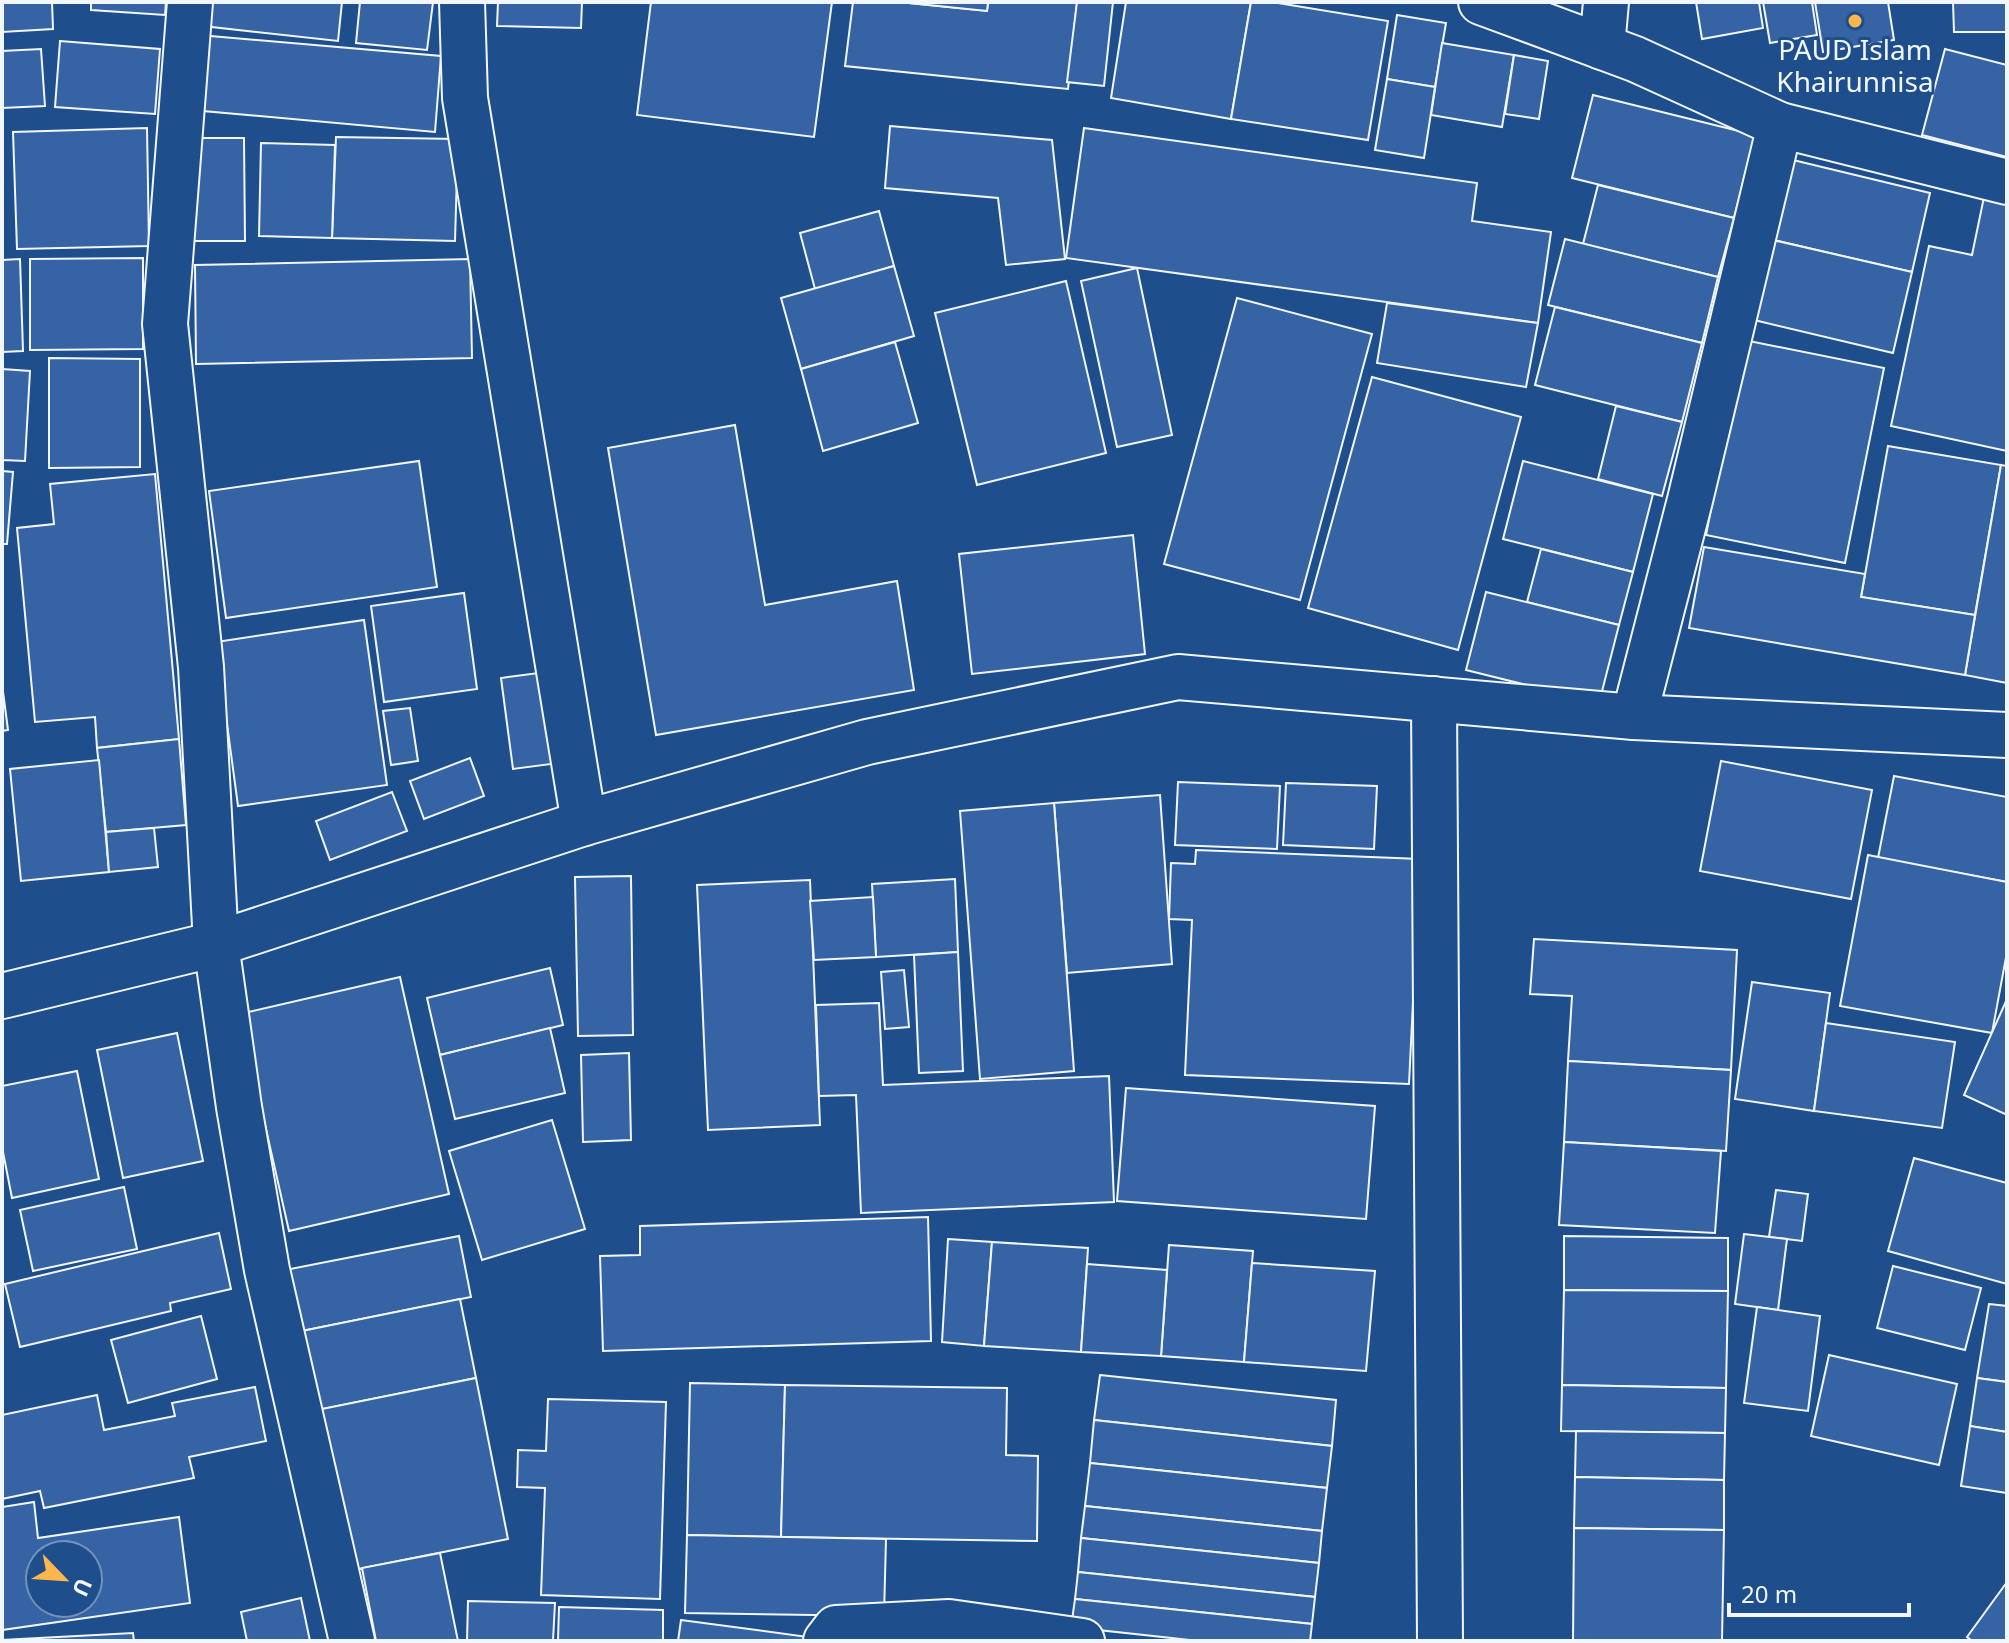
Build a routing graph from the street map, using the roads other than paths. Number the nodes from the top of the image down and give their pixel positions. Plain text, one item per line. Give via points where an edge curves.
1 (190, 2) edge
2 (462, 2) edge
3 (1481, 2) edge
4 (1606, 2) edge
5 (1602, 47) junction
6 (1780, 125) junction
7 (2007, 182) edge
8 (1434, 699) junction
9 (1634, 717) junction
10 (2007, 735) edge
11 (584, 823) junction
12 (216, 944) junction
13 (2, 996) edge
14 (352, 1641) edge
15 (826, 1641) edge
16 (1082, 1641) edge
17 (1440, 1641) edge

1 - 12 street via 165,324 201,667
2 - 11 street via 465,98
3 - 5 street
4 - 5 street
5 - 6 street
6 - 7 street
6 - 9 street
8 - 9 street
8 - 11 street via 1178,677 867,742
8 - 17 street
9 - 10 street
11 - 12 street
12 - 13 street
12 - 14 street via 267,1270
15 - 16 street via 836,1628 949,1622

